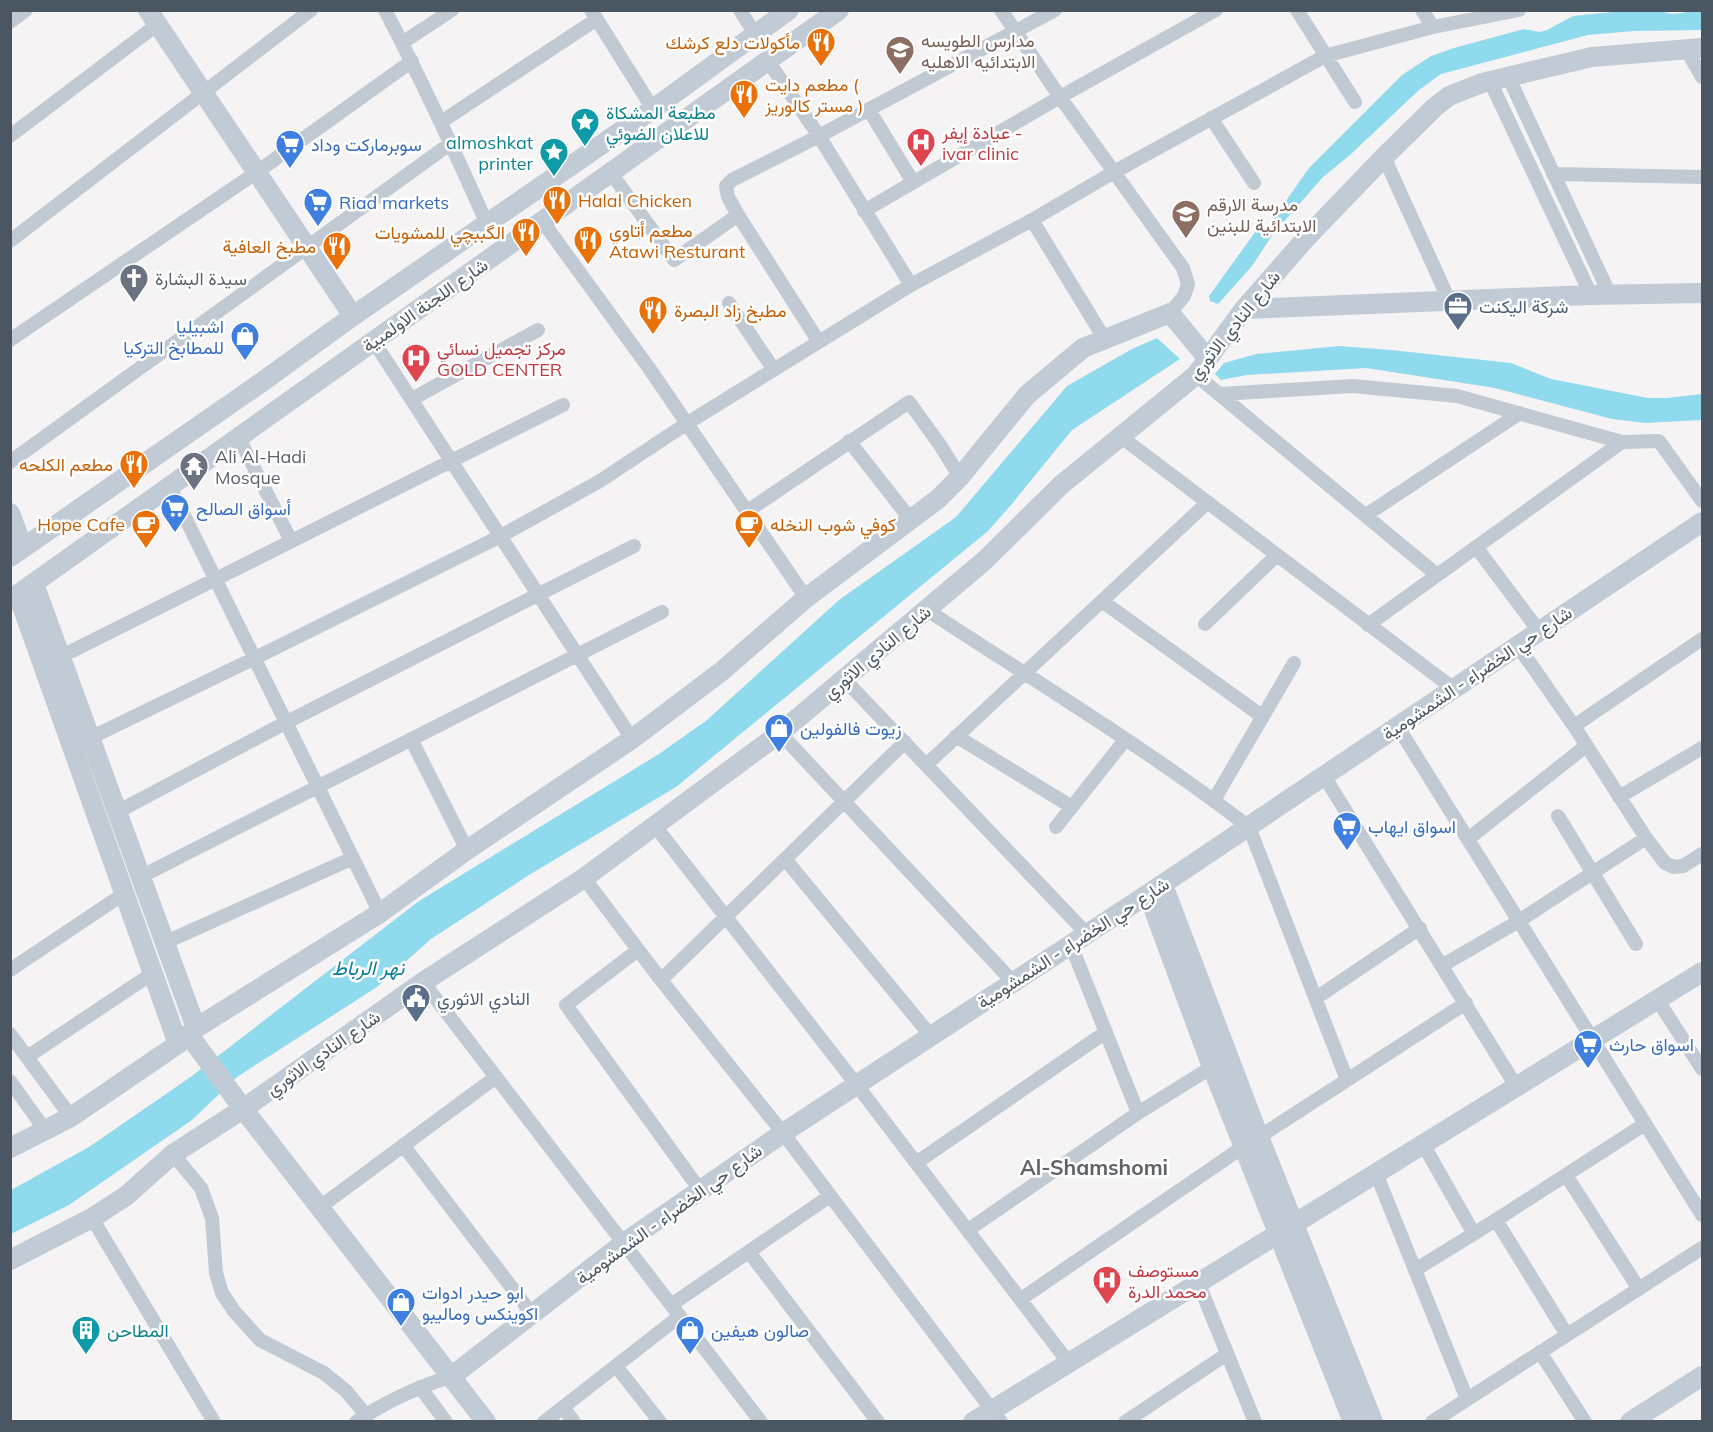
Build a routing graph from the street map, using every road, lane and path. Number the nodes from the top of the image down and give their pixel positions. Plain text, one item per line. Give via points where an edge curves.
1 (26, 10) edge
2 (311, 10) edge
3 (385, 10) edge
4 (452, 10) edge
5 (740, 10) edge
6 (789, 10) edge
7 (839, 10) edge
8 (1001, 10) edge
9 (1055, 10) edge
10 (1215, 10) edge
11 (1297, 10) edge
12 (1422, 10) edge
13 (1519, 10) edge
14 (594, 15) edge
15 (153, 17) edge
16 (10, 22) edge
17 (1433, 27) junction
18 (1016, 32) junction
19 (755, 34) junction
20 (402, 43) junction
21 (1694, 49) edge
22 (1325, 56) junction
23 (768, 61) junction
24 (412, 62) junction
25 (1702, 77) edge
26 (1499, 79) junction
27 (203, 92) junction
28 (1060, 97) junction
29 (1355, 102) dead end
30 (653, 109) junction
31 (869, 110) junction
32 (1211, 118) junction
33 (441, 122) junction
34 (10, 136) edge
35 (819, 136) junction
36 (451, 142) junction
37 (1384, 157) junction
38 (257, 172) junction
39 (1114, 172) junction
40 (611, 173) junction
41 (1553, 174) junction
42 (1702, 177) edge
43 (913, 182) junction
44 (1254, 183) dead end
45 (864, 211) junction
46 (738, 215) junction
47 (1032, 220) junction
48 (543, 222) junction
49 (487, 224) junction
50 (10, 241) edge
51 (307, 247) junction
52 (911, 285) junction
53 (1702, 293) edge
54 (1600, 295) junction
55 (1449, 300) junction
56 (729, 303) dead end
57 (1244, 309) junction
58 (1170, 313) junction
59 (353, 316) junction
60 (538, 330) dead end
61 (1104, 338) junction
62 (10, 340) edge
63 (374, 342) junction
64 (819, 342) junction
65 (296, 357) junction
66 (1202, 367) junction
67 (774, 370) junction
68 (262, 382) junction
69 (315, 384) junction
70 (1220, 394) junction
71 (412, 399) junction
72 (563, 405) dead end
73 (281, 408) junction
74 (1520, 413) junction
75 (686, 424) junction
76 (1120, 436) junction
77 (239, 438) junction
78 (849, 441) junction
79 (1622, 442) junction
80 (452, 461) junction
81 (10, 462) edge
82 (960, 477) junction
83 (170, 487) junction
84 (1702, 501) edge
85 (1207, 503) junction
86 (746, 512) junction
87 (10, 513) edge
88 (1366, 515) junction
89 (911, 520) junction
90 (1702, 522) edge
91 (501, 536) junction
92 (291, 541) junction
93 (634, 546) dead end
94 (1476, 547) junction
95 (17, 552) edge
96 (1277, 555) junction
97 (1437, 575) junction
98 (216, 579) junction
99 (21, 593) edge
100 (539, 596) junction
101 (806, 598) junction
102 (1102, 601) junction
103 (927, 610) junction
104 (662, 612) dead end
105 (1205, 624) dead end
106 (1368, 625) junction
107 (1539, 632) junction
108 (1702, 640) edge
109 (1518, 646) junction
110 (578, 655) junction
111 (60, 657) junction
112 (255, 658) junction
113 (1294, 663) dead end
114 (1024, 674) junction
115 (845, 680) junction
116 (1454, 689) junction
117 (1263, 717) junction
118 (287, 722) junction
119 (1574, 726) junction
120 (1398, 727) junction
121 (81, 732) junction
122 (780, 733) junction
123 (956, 736) junction
124 (411, 739) junction
125 (632, 739) junction
126 (1125, 740) junction
127 (905, 742) junction
128 (1587, 746) junction
129 (1702, 748) edge
130 (926, 765) junction
131 (1324, 776) junction
132 (318, 786) junction
133 (1619, 797) junction
134 (1214, 800) junction
135 (844, 801) junction
136 (1072, 807) junction
137 (117, 812) junction
138 (1558, 816) dead end
139 (655, 826) junction
140 (1056, 827) dead end
141 (1249, 827) junction
142 (1646, 838) junction
143 (1468, 839) junction
144 (467, 850) junction
145 (1702, 854) edge
146 (353, 858) junction
147 (785, 859) junction
148 (1592, 873) junction
149 (140, 877) junction
150 (584, 878) junction
151 (1155, 890) junction
152 (125, 893) junction
153 (380, 913) junction
154 (726, 916) junction
155 (1519, 921) junction
156 (1420, 928) junction
157 (1079, 939) junction
158 (164, 943) junction
159 (1636, 944) dead end
160 (638, 950) junction
161 (1443, 965) junction
162 (10, 970) edge
163 (1702, 972) edge
164 (153, 973) junction
165 (661, 980) junction
166 (423, 982) junction
167 (1013, 982) junction
168 (1316, 998) junction
169 (1657, 999) junction
170 (1466, 1003) junction
171 (1106, 1032) junction
172 (10, 1034) edge
173 (931, 1036) junction
174 (190, 1039) junction
175 (1592, 1039) junction
176 (27, 1057) junction
177 (1212, 1067) junction
178 (1702, 1069) edge
179 (496, 1077) junction
180 (1347, 1080) junction
181 (10, 1081) edge
182 (856, 1084) junction
183 (1516, 1086) junction
184 (242, 1108) junction
185 (1138, 1113) junction
186 (71, 1117) junction
187 (1645, 1124) junction
188 (45, 1130) junction
189 (783, 1133) junction
190 (1251, 1142) junction
191 (1423, 1144) junction
192 (404, 1145) junction
193 (10, 1148) edge
194 (172, 1154) junction
195 (916, 1163) junction
196 (1376, 1173) junction
197 (1566, 1175) junction
198 (700, 1190) junction
199 (830, 1196) junction
200 (320, 1207) junction
201 (1702, 1215) edge
202 (93, 1218) junction
203 (1496, 1220) junction
204 (1286, 1228) junction
205 (968, 1230) junction
206 (1474, 1234) junction
207 (624, 1244) junction
208 (1702, 1248) edge
209 (749, 1252) junction
210 (10, 1260) edge
211 (1415, 1270) junction
212 (1198, 1282) junction
213 (1639, 1289) junction
214 (1021, 1299) junction
215 (671, 1305) junction
216 (532, 1314) junction
217 (680, 1316) junction
218 (1568, 1335) junction
219 (1540, 1352) junction
220 (1227, 1354) junction
221 (1068, 1362) junction
222 (616, 1366) junction
223 (452, 1376) junction
224 (1702, 1376) edge
225 (420, 1387) junction
226 (1467, 1399) junction
227 (563, 1407) junction
228 (997, 1416) edge
229 (361, 1418) edge
230 (214, 1422) edge
231 (446, 1422) edge
232 (486, 1422) edge
233 (544, 1422) edge
234 (574, 1422) edge
235 (660, 1422) edge
236 (761, 1422) edge
237 (878, 1422) edge
238 (973, 1422) edge
239 (1125, 1422) edge
240 (1255, 1422) edge
241 (1353, 1422) edge
242 (1373, 1422) edge
243 (1432, 1422) edge
244 (1585, 1422) edge
245 (1630, 1422) edge

1 - 16 street
2 - 27 street
3 - 20 street
4 - 20 street
5 - 19 street
6 - 19 street, شارع اللجنة الاولمبية
7 - 23 street, شارع اللجنة الاولمبية
8 - 18 street
9 - 18 street
10 - 28 street
11 - 22 street
12 - 17 street
13 - 17 street
14 - 30 street
14 - 33 street
15 - 27 street
15 - 34 street
17 - 22 street
18 - 28 street
18 - 31 street
19 - 30 street, شارع اللجنة الاولمبية
20 - 24 street
21 - 25 street
21 - 26 street, شارع النادي الاثوري via 1592,57
22 - 29 street
22 - 32 street
23 - 35 street
23 - 40 street, شارع اللجنة الاولمبية
24 - 33 street
24 - 38 street
26 - 37 street, شارع النادي الاثوري via 1449,96
26 - 41 street
26 - 54 street
27 - 38 street
27 - 50 street
28 - 39 street
28 - 43 street
30 - 49 street, شارع اللجنة الاولمبية
31 - 35 street
31 - 43 street
32 - 39 street
32 - 44 street
33 - 36 street
35 - 45 street
35 - 46 street via 732,180 726,186
36 - 49 street
36 - 51 street
37 - 55 street
37 - 57 street, شارع النادي الاثوري
38 - 51 street
38 - 62 street
39 - 47 street
39 - 58 street via 1183,268 1188,284
40 - 46 street via 674,260
40 - 48 street, شارع اللجنة الاولمبية
41 - 42 street
41 - 54 street
43 - 45 street
45 - 52 street
46 - 64 street
47 - 52 street
47 - 61 street
48 - 63 street, شارع اللجنة الاولمبية
48 - 75 street
49 - 59 street, شارع اللجنة الاولمبية
51 - 59 street
51 - 81 street
52 - 64 street
53 - 54 street
54 - 55 street
55 - 57 street
56 - 67 street
57 - 66 street, شارع النادي الاثوري
58 - 61 street
58 - 66 street
59 - 65 street, شارع اللجنة الاولمبية
60 - 71 street
61 - 82 street via 1083,348 1027,395
63 - 69 street, شارع اللجنة الاولمبية
63 - 71 street
64 - 67 street
65 - 68 street, شارع اللجنة الاولمبية
65 - 69 street
66 - 70 street
66 - 76 street, شارع النادي الاثوري
67 - 75 street
68 - 73 street
68 - 95 street, شارع اللجنة الاولمبية
69 - 73 street, شارع اللجنة الاولمبية
70 - 74 street via 1353,386 1457,396
70 - 88 street
71 - 80 street
72 - 80 street
73 - 77 street, شارع اللجنة الاولمبية
74 - 79 street
74 - 88 street
75 - 86 street
75 - 91 street via 600,481
76 - 85 street
76 - 103 street, شارع النادي الاثوري via 1061,485 984,561
77 - 83 street, شارع اللجنة الاولمبية
77 - 92 street
78 - 82 street via 909,402
78 - 86 street
78 - 89 street
79 - 84 street via 1659,441
79 - 94 street
80 - 91 street
80 - 92 street
82 - 89 street
83 - 98 street
83 - 99 street, شارع اللجنة الاولمبية
85 - 96 street
85 - 102 street
86 - 101 street
87 - 95 street
88 - 97 street
89 - 101 street
90 - 107 street, شارع حي الخضراء - الشمشومية
91 - 100 street
91 - 112 street
92 - 98 street
93 - 100 street
94 - 97 street
94 - 107 street
96 - 105 street
96 - 106 street
97 - 106 street
98 - 111 street
98 - 112 street
99 - 111 street
99 - 121 street
100 - 110 street
100 - 118 street
101 - 125 street via 722,671
102 - 114 street
102 - 117 street
103 - 114 street
103 - 115 street, شارع النادي الاثوري
104 - 110 street
106 - 116 street
107 - 109 street, شارع حي الخضراء - الشمشومية
108 - 119 street
109 - 116 street, شارع حي الخضراء - الشمشومية
109 - 119 street
110 - 124 street
110 - 125 street
111 - 121 street
112 - 118 street
112 - 121 street
113 - 117 street
114 - 123 street
114 - 126 street
115 - 122 street, شارع النادي الاثوري
115 - 127 street
116 - 120 street, شارع حي الخضراء - الشمشومية
117 - 134 street
118 - 132 street
118 - 137 street
119 - 128 street
120 - 131 street, شارع حي الخضراء - الشمشومية
120 - 143 street
121 - 137 street
121 - 152 street
122 - 135 street
122 - 139 street, شارع النادي الاثوري
123 - 130 street
123 - 136 street
124 - 132 street
124 - 144 street
125 - 144 street
126 - 134 street
126 - 136 street
127 - 130 street
127 - 135 street
128 - 133 street
128 - 143 street
129 - 133 street
130 - 157 street
131 - 141 street, شارع حي الخضراء - الشمشومية
131 - 156 street
132 - 146 street
132 - 149 street
133 - 142 street
134 - 141 street
135 - 147 street
135 - 167 street
136 - 140 street
137 - 149 street
138 - 148 street
139 - 150 street, شارع النادي الاثوري
139 - 154 street
141 - 151 street, شارع حي الخضراء - الشمشومية
141 - 168 street
142 - 145 street via 1665,863 1674,867
142 - 148 street
143 - 155 street
144 - 153 street
146 - 153 street
146 - 158 street
147 - 154 street
147 - 173 street
148 - 155 street
148 - 159 street
149 - 158 street
150 - 160 street
150 - 166 street, شارع النادي الاثوري
151 - 157 street, شارع حي الخضراء - الشمشومية
151 - 177 street
151 - 190 street
152 - 162 street
152 - 164 street
153 - 174 street
154 - 165 street
154 - 182 street
155 - 161 street
155 - 175 street
156 - 161 street
156 - 168 street
157 - 167 street, شارع حي الخضراء - الشمشومية
157 - 171 street
158 - 174 street
160 - 165 street
160 - 198 street via 566,1005
161 - 170 street
163 - 169 street
164 - 174 street
164 - 176 street
165 - 189 street
166 - 179 street
166 - 184 street, شارع النادي الاثوري
167 - 173 street, شارع حي الخضراء - الشمشومية
168 - 180 street
169 - 175 street
169 - 178 street
170 - 180 street
170 - 183 street
171 - 185 street
171 - 195 street
172 - 176 street
173 - 182 street, شارع حي الخضراء - الشمشومية
174 - 184 street
174 - 186 street
175 - 183 street
175 - 187 street
176 - 186 street
177 - 185 street
177 - 190 street
179 - 192 street
179 - 207 street
180 - 190 street
181 - 188 street
182 - 189 street, شارع حي الخضراء - الشمشومية
182 - 195 street
183 - 191 street
184 - 194 street, شارع النادي الاثوري
184 - 200 street
185 - 205 street
186 - 188 street
187 - 197 street
187 - 201 street
188 - 193 street
189 - 198 street, شارع حي الخضراء - الشمشومية
189 - 199 street
190 - 204 street
190 - 214 street
191 - 196 street
191 - 206 street
192 - 200 street
192 - 216 street
194 - 202 street, شارع النادي الاثوري via 126,1196
194 - 229 street via 201,1188 212,1218 216,1273 222,1293 234,1311 260,1340 324,1373 346,1391
195 - 205 street
196 - 204 street
196 - 211 street
197 - 203 street
197 - 213 street
198 - 207 street, شارع حي الخضراء - الشمشومية
199 - 209 street
199 - 228 street
200 - 223 street
202 - 210 street, شارع النادي الاثوري
202 - 230 street
203 - 206 street
203 - 218 street
204 - 212 street
204 - 241 street
204 - 242 street
205 - 214 street
206 - 211 street
207 - 215 street
207 - 216 street, شارع حي الخضراء - الشمشومية
208 - 213 street
209 - 215 street
209 - 237 street
211 - 226 street
212 - 220 street
212 - 221 street
213 - 218 street
214 - 221 street
215 - 217 street
216 - 223 street, شارع حي الخضراء - الشمشومية
217 - 222 street
217 - 236 street
218 - 219 street
219 - 226 street
219 - 244 street
220 - 239 street
220 - 240 street
221 - 228 street
222 - 227 street
222 - 235 street
223 - 225 street
223 - 232 street
224 - 245 street
225 - 229 street
225 - 231 street
226 - 243 street
227 - 233 street
227 - 234 street
228 - 238 street

